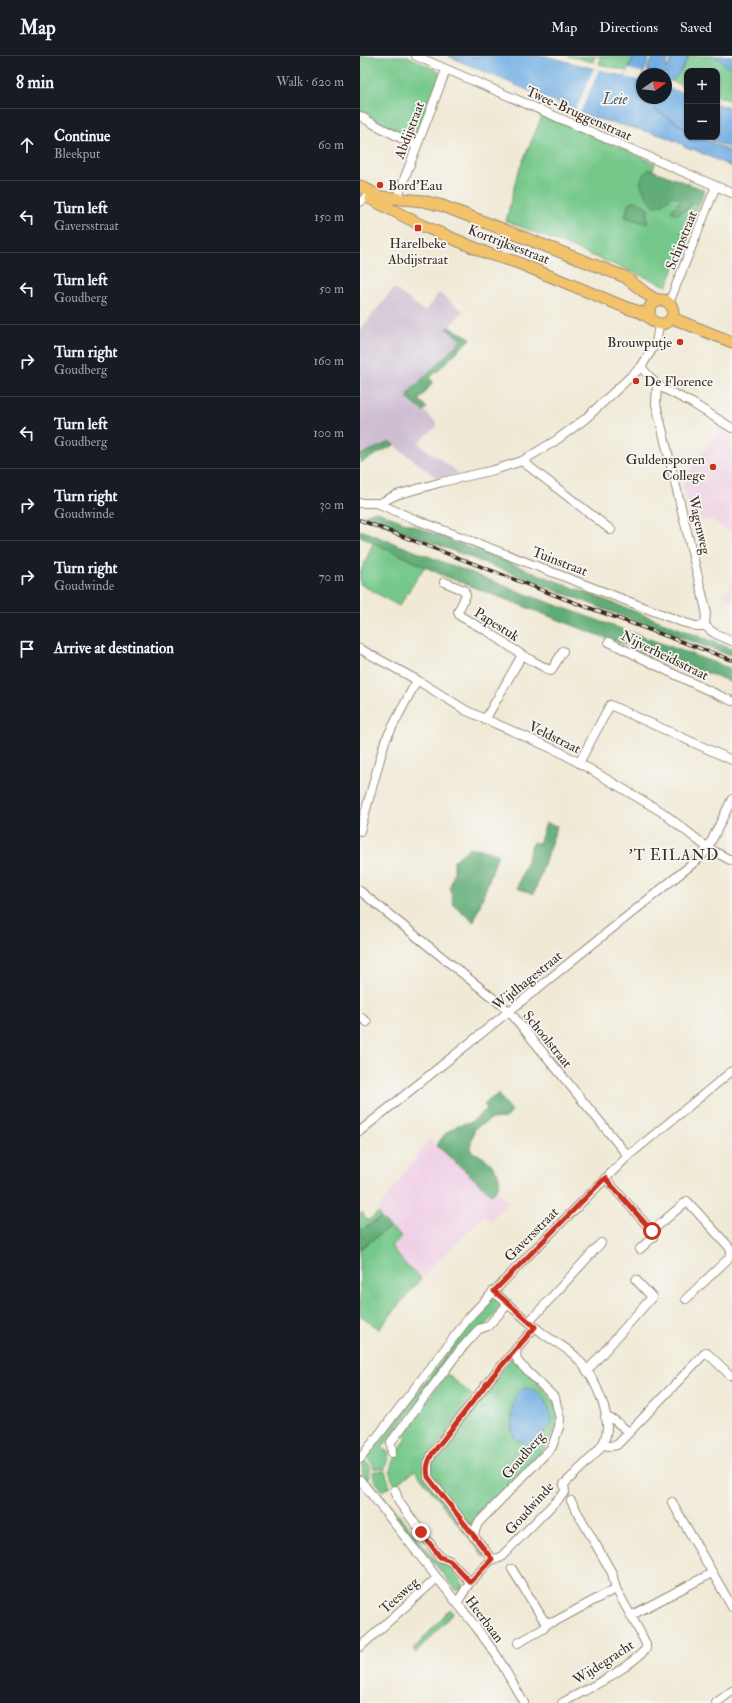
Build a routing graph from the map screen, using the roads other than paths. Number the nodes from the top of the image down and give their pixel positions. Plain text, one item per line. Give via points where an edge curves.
1 (416, 56) edge
2 (446, 70) junction
3 (360, 116) edge
4 (416, 146) junction
5 (716, 186) junction
6 (361, 192) edge
7 (732, 193) edge
8 (398, 200) junction
9 (394, 211) junction
10 (657, 300) junction
11 (669, 303) junction
12 (650, 318) junction
13 (672, 318) junction
14 (659, 325) junction
15 (732, 342) edge
16 (641, 367) junction
17 (657, 385) junction
18 (732, 428) edge
19 (522, 461) junction
20 (360, 502) edge
21 (378, 504) junction
22 (611, 530) dead end
23 (444, 582) dead end
24 (705, 626) junction
25 (732, 641) edge
26 (609, 642) dead end
27 (360, 649) edge
28 (563, 652) dead end
29 (522, 655) junction
30 (417, 680) junction
31 (732, 701) edge
32 (485, 720) junction
33 (732, 760) edge
34 (579, 763) junction
35 (732, 799) edge
36 (360, 831) edge
37 (708, 848) junction
38 (732, 861) edge
39 (360, 891) edge
40 (509, 1011) junction
41 (360, 1017) edge
42 (367, 1022) dead end
43 (732, 1071) edge
44 (360, 1130) edge
45 (628, 1156) junction
46 (605, 1178) junction
47 (652, 1231) junction
48 (601, 1243) dead end
49 (732, 1248) edge
50 (640, 1249) dead end
51 (636, 1280) dead end
52 (494, 1291) junction
53 (686, 1299) dead end
54 (508, 1304) junction
55 (532, 1324) junction
56 (517, 1348) junction
57 (587, 1371) junction
58 (730, 1375) dead end
59 (606, 1417) junction
60 (629, 1432) junction
61 (602, 1445) junction
62 (392, 1453) dead end
63 (360, 1459) edge
64 (360, 1480) edge
65 (395, 1490) dead end
66 (571, 1501) dead end
67 (672, 1502) dead end
68 (474, 1536) junction
69 (492, 1559) junction
70 (512, 1569) dead end
71 (712, 1573) junction
72 (437, 1578) junction
73 (470, 1582) junction
74 (616, 1590) junction
75 (457, 1603) junction
76 (732, 1607) edge
77 (632, 1615) junction
78 (548, 1623) junction
79 (518, 1644) dead end
80 (360, 1647) edge
81 (732, 1691) edge
82 (524, 1703) edge
83 (562, 1703) edge
84 (716, 1703) edge

1 - 2 street, Twee-Bruggenstraat
2 - 4 street, Abdijstraat
2 - 5 street, Twee-Bruggenstraat
3 - 4 street
4 - 8 street, Abdijstraat
5 - 7 street, Twee-Bruggenstraat
5 - 11 street, Schipstraat
6 - 8 main road, Kortrijksestraat
6 - 9 main road, Kortrijksestraat
8 - 9 main road
8 - 10 main road, Kortrijksestraat via 430,202 443,206 625,277
9 - 12 main road, Kortrijksestraat via 489,254 516,262
10 - 11 main road
10 - 12 main road via 648,311
11 - 13 main road via 673,310
12 - 14 main road
13 - 14 main road via 666,324
13 - 15 main road
14 - 16 street via 656,343
16 - 17 street
16 - 19 street via 585,419
17 - 18 street
17 - 24 street, Wagenweg via 656,404 706,610
19 - 21 street via 396,495
19 - 22 street
20 - 21 street, Tuinstraat
21 - 24 street, Tuinstraat via 682,622
23 - 29 street, Papestuk via 464,590 466,595 458,612 460,616
24 - 25 street, Tuinstraat
26 - 31 street, Nijverheidsstraat
27 - 30 street, Veldstraat
28 - 29 street, Papestuk via 551,671
29 - 32 street, Papestuk
30 - 32 street, Veldstraat
30 - 36 street via 385,741
32 - 34 street, Veldstraat via 560,752
33 - 34 street via 610,705
34 - 37 street, Veldstraat via 662,812
35 - 37 street
37 - 38 street, Veldstraat
37 - 40 street, Wijdhagestraat via 701,857
39 - 40 street, Schoolstraat
40 - 44 street, Wijdhagestraat
40 - 45 street, Schoolstraat
41 - 42 street
43 - 45 street, Gaversstraat
45 - 46 street, Gaversstraat
46 - 47 street
46 - 52 street, Gaversstraat
47 - 49 street via 687,1201
47 - 50 street via 653,1237
48 - 55 street
49 - 53 street via 731,1256
51 - 57 street via 652,1297
52 - 54 street
52 - 63 street, Gaversstraat via 471,1315
54 - 55 street
54 - 62 street via 488,1326 479,1329 460,1350 391,1442
55 - 56 street
55 - 57 street via 568,1350
56 - 68 street via 432,1454 428,1463 428,1477
56 - 68 street, Goudberg via 518,1362 555,1398 560,1419 559,1427 552,1447 478,1524
57 - 59 street via 599,1392
58 - 60 street via 706,1352
59 - 60 street
59 - 61 street via 607,1430
60 - 61 street via 617,1445
61 - 69 street, Goudwinde via 564,1484 565,1492 533,1526 500,1558
64 - 72 street, Heerbaan
65 - 73 street via 399,1502 440,1557 450,1561
66 - 74 street, Wijdegracht via 612,1573
67 - 71 street
68 - 69 street
69 - 73 street, Goudwinde
70 - 78 street
71 - 76 street
71 - 77 street
72 - 75 street, Heerbaan
72 - 80 street, Teesweg
73 - 75 street, Goudwinde
74 - 77 street, Wijdegracht
74 - 78 street via 611,1590
75 - 82 street, Heerbaan via 497,1656
77 - 83 street, Wijdegracht via 646,1649 599,1683
78 - 79 street via 543,1629
81 - 84 street

